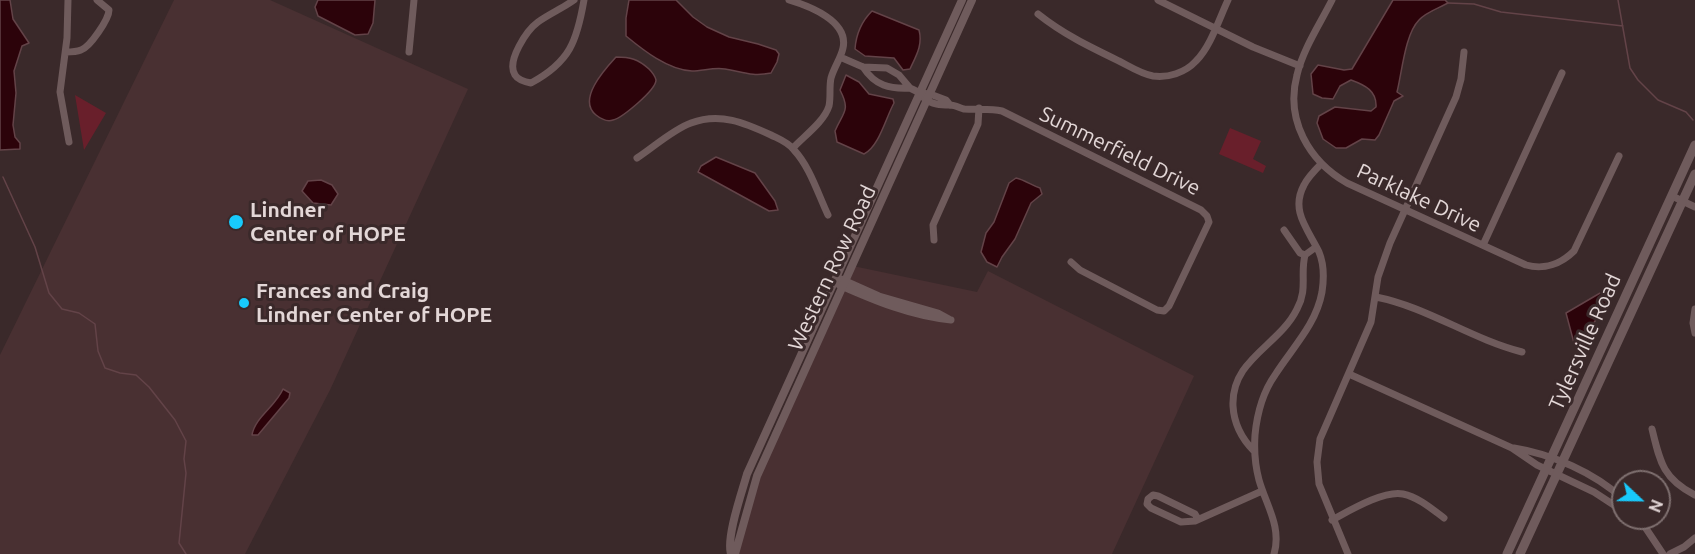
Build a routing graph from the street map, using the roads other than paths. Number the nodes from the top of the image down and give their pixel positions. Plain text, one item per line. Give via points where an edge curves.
1 (68, 0) edge
2 (97, 0) edge
3 (414, 0) edge
4 (574, 0) edge
5 (584, 0) edge
6 (789, 0) edge
7 (962, 0) edge
8 (972, 0) edge
9 (1158, 0) edge
10 (1228, 0) edge
11 (1332, 0) edge
12 (1038, 14) dead end
13 (1215, 28) junction
14 (66, 52) junction
15 (409, 52) dead end
16 (1464, 52) dead end
17 (840, 57) junction
18 (1300, 66) junction
19 (863, 67) junction
20 (1562, 73) dead end
21 (910, 88) junction
22 (920, 93) junction
23 (929, 97) junction
24 (979, 108) junction
25 (69, 142) dead end
26 (1695, 145) edge
27 (793, 148) junction
28 (1619, 156) dead end
29 (637, 158) dead end
30 (1321, 164) junction
31 (1695, 174) edge
32 (1672, 196) junction
33 (1683, 201) junction
34 (1695, 207) edge
35 (1405, 209) junction
36 (828, 215) dead end
37 (1284, 230) dead end
38 (934, 240) dead end
39 (1483, 245) junction
40 (1316, 247) junction
41 (1305, 255) junction
42 (1071, 262) dead end
43 (835, 280) junction
44 (844, 284) junction
45 (1376, 297) junction
46 (1695, 309) edge
47 (1695, 333) edge
48 (1522, 352) dead end
49 (1349, 374) junction
50 (1652, 429) dead end
51 (1512, 448) junction
52 (1254, 452) junction
53 (1552, 459) junction
54 (1562, 463) junction
55 (1547, 470) junction
56 (1556, 474) junction
57 (1611, 490) edge
58 (1263, 491) junction
59 (1695, 495) edge
60 (1611, 504) edge
61 (1444, 518) dead end
62 (1198, 519) junction
63 (1332, 520) junction
64 (1647, 530) edge
65 (1695, 538) edge
66 (731, 554) edge
67 (735, 554) edge
68 (1275, 554) edge
69 (1348, 554) edge
70 (1508, 554) edge
71 (1520, 554) edge
72 (1663, 554) edge
73 (1670, 554) edge

1 - 14 street
2 - 14 street via 109,10 108,18 86,47
3 - 15 street
4 - 5 street via 537,22 521,41 512,66 523,81 531,83 543,77 566,56 576,36
6 - 17 street via 837,25 844,41
7 - 22 street, Western Row Road
8 - 23 street, Western Row Road
9 - 13 street
10 - 13 street
11 - 18 street, Parklake Drive
12 - 13 street via 1076,40 1156,76 1179,73 1195,63
13 - 18 street
14 - 25 street via 60,96
16 - 35 street via 1456,97
17 - 19 street
17 - 27 street via 826,111
18 - 30 street, Parklake Drive via 1294,97 1298,125
19 - 21 street via 882,85
19 - 21 street via 887,68
20 - 39 street
21 - 22 street
22 - 23 street, Summerfield Drive
22 - 43 street, Western Row Road
23 - 24 street, Summerfield Drive via 943,107
23 - 44 street, Western Row Road
24 - 38 street via 978,124 933,225
24 - 42 street, Summerfield Drive via 1002,111 1202,210 1209,222 1164,311
26 - 32 main road, Tylersville Road
27 - 29 street via 746,123 710,119 684,127
27 - 36 street
28 - 39 street, Parklake Drive via 1579,244 1563,261 1545,267 1531,266
30 - 35 street, Parklake Drive via 1347,183
30 - 40 street via 1304,184 1298,202 1301,221
31 - 33 main road, Tylersville Road
32 - 33 street
32 - 53 main road, Tylersville Road
33 - 34 street
33 - 54 main road, Tylersville Road
35 - 39 street, Parklake Drive
35 - 45 street via 1382,264
37 - 41 street
40 - 41 street
40 - 52 street via 1323,270 1319,306 1268,387 1257,422
41 - 52 street via 1304,287 1298,309 1285,328 1248,362 1235,386 1236,421
43 - 44 street
43 - 66 street, Western Row Road via 747,474 735,516
44 - 44 street via 880,304 951,320 938,313
44 - 67 street, Western Row Road via 757,476
45 - 48 street via 1398,302 1491,343
45 - 49 street via 1371,322
46 - 47 street
49 - 51 street
49 - 63 street via 1318,448 1319,484
50 - 59 street via 1664,470 1676,484
51 - 53 street
51 - 55 street
52 - 58 street
53 - 54 street
53 - 55 main road, Tylersville Road
54 - 56 main road, Tylersville Road
54 - 57 street
55 - 56 street
55 - 70 main road, Tylersville Road
56 - 60 street
56 - 71 main road, Tylersville Road
58 - 62 street
58 - 68 street via 1276,529
61 - 63 street via 1414,497 1396,493
62 - 62 street via 1180,522 1151,508 1148,499 1158,496
63 - 69 street
64 - 72 street
65 - 73 street

